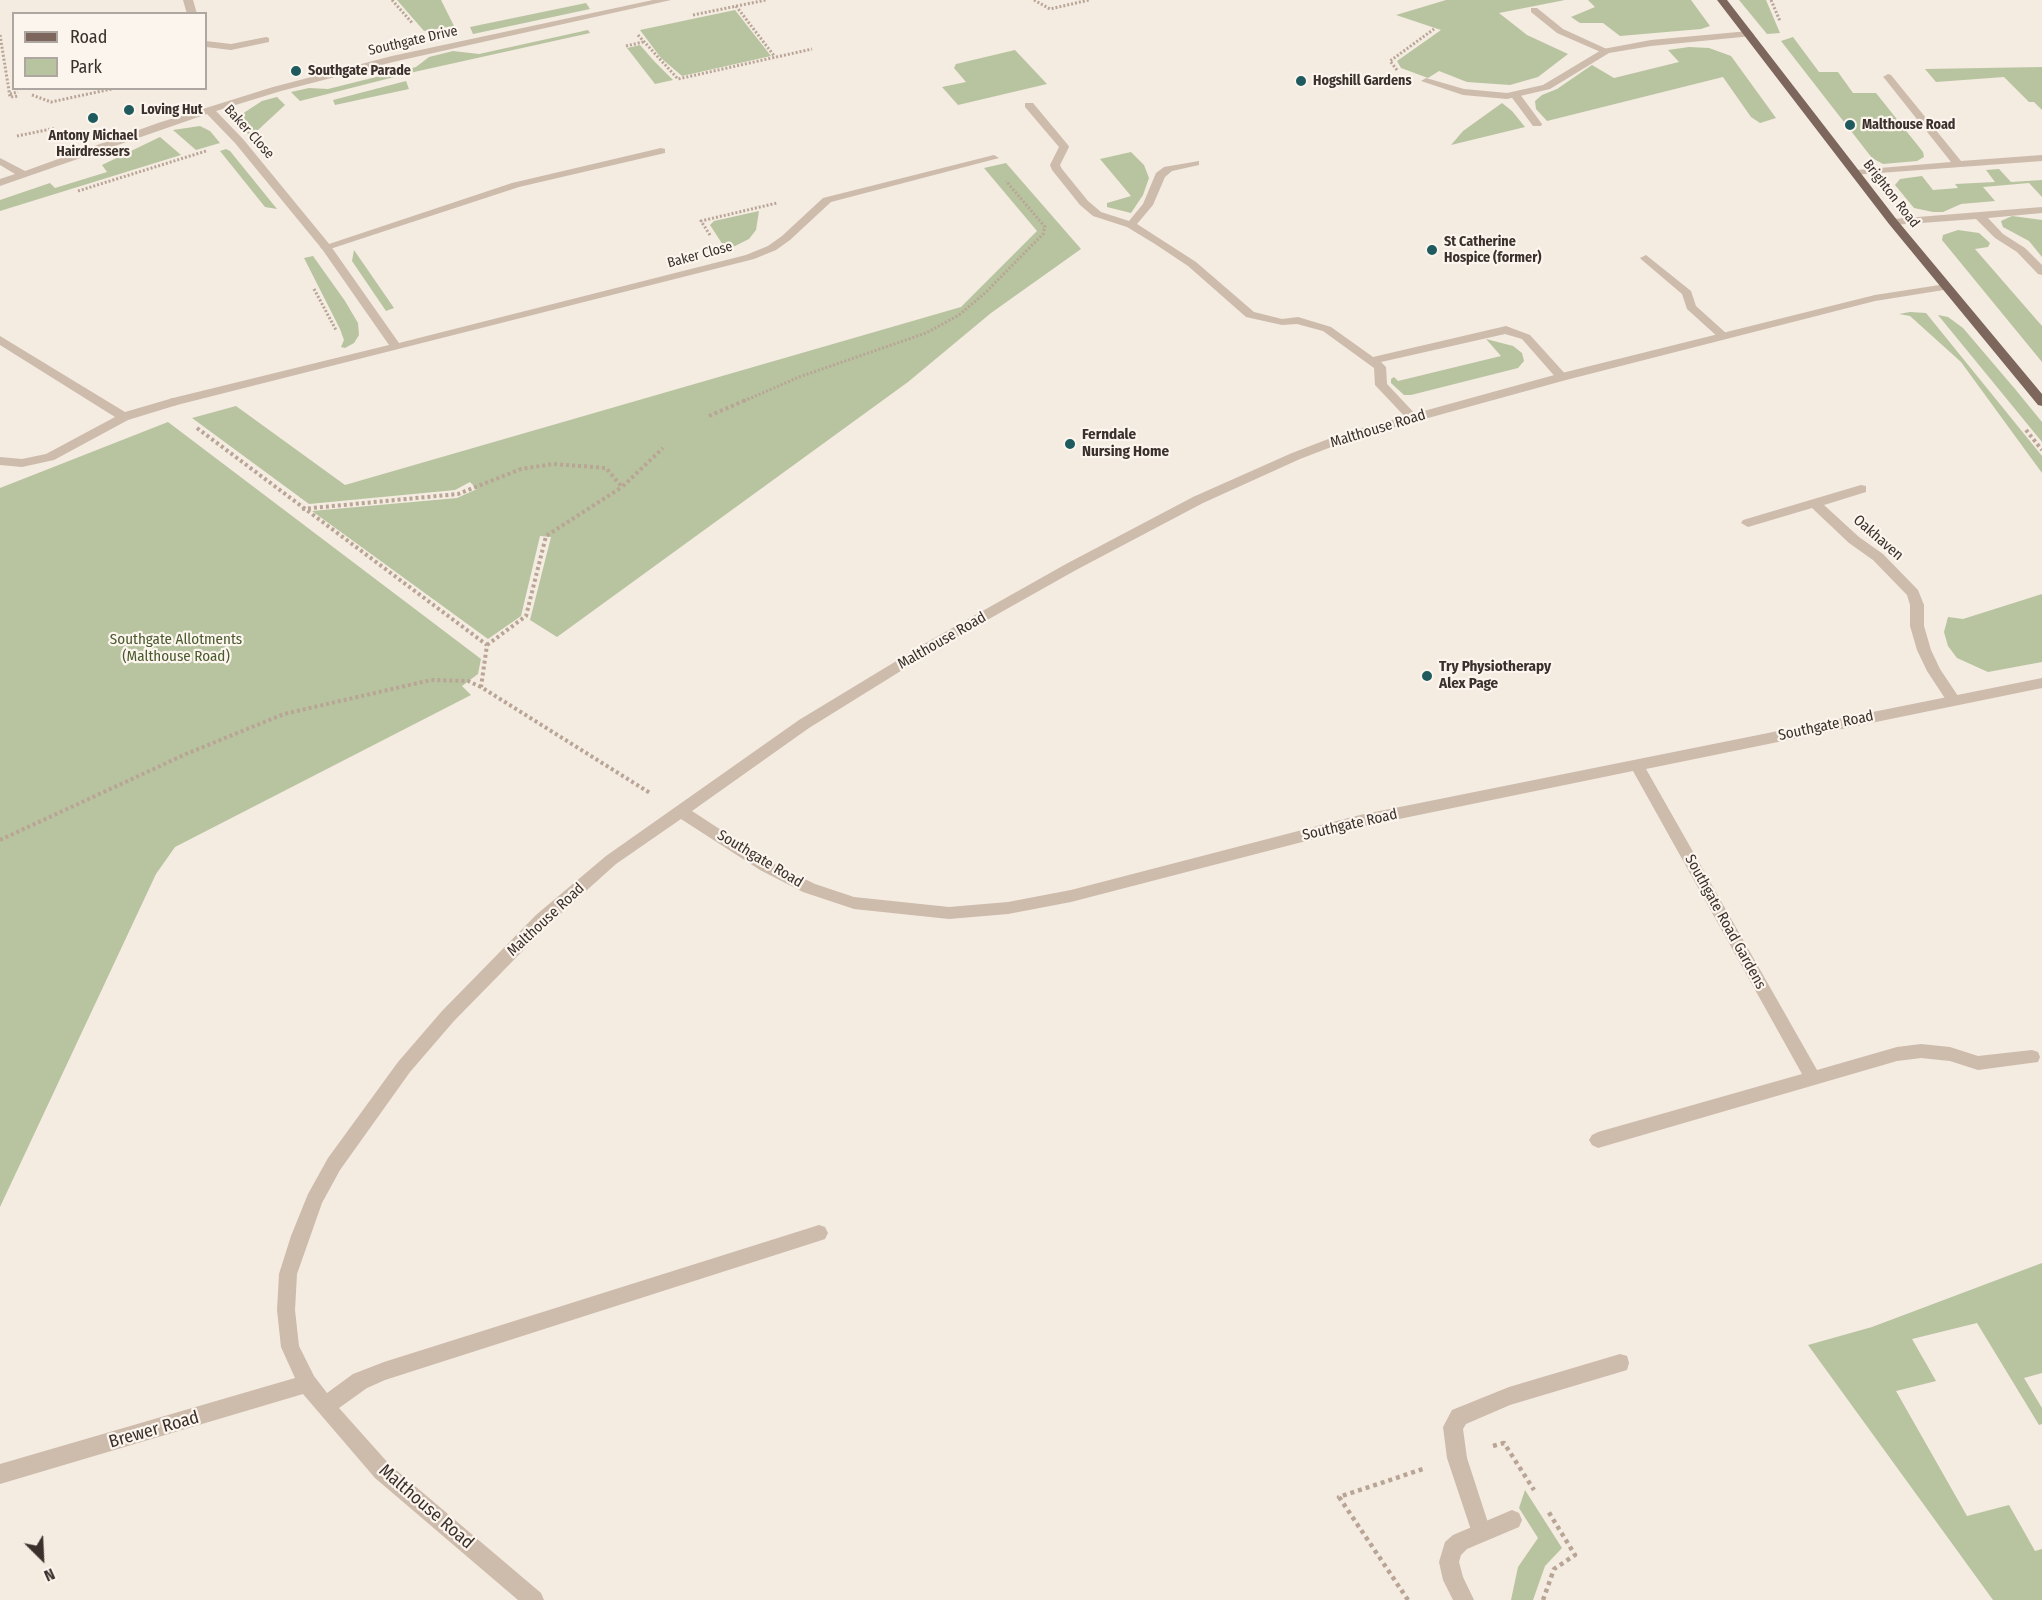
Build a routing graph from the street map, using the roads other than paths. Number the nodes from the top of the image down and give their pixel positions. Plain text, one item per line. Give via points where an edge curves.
1 (666, 0) edge
2 (1722, 0) edge
3 (1534, 10) dead end
4 (1749, 34) junction
5 (266, 40) dead end
6 (207, 44) edge
7 (1606, 51) junction
8 (1888, 77) dead end
9 (1426, 81) dead end
10 (1515, 95) junction
11 (1029, 105) dead end
12 (209, 110) junction
13 (1537, 124) dead end
14 (661, 151) dead end
15 (2042, 158) edge
16 (991, 159) road end
17 (0, 161) edge
18 (1195, 163) dead end
19 (1958, 164) junction
20 (1856, 173) junction
21 (23, 174) junction
22 (0, 183) edge
23 (2042, 210) edge
24 (1979, 215) junction
25 (1893, 222) junction
26 (1131, 225) junction
27 (326, 247) junction
28 (1646, 258) dead end
29 (2042, 272) edge
30 (1946, 287) junction
31 (1723, 336) junction
32 (0, 340) edge
33 (396, 347) junction
34 (1374, 360) junction
35 (1562, 376) junction
36 (2042, 402) edge
37 (124, 417) junction
38 (1413, 417) junction
39 (0, 461) edge
40 (1861, 489) dead end
41 (1814, 503) junction
42 (1748, 523) dead end
43 (2042, 682) edge
44 (1953, 699) junction
45 (1637, 766) junction
46 (679, 810) junction
47 (2032, 1057) dead end
48 (1814, 1078) junction
49 (1599, 1140) dead end
50 (819, 1233) dead end
51 (1620, 1363) dead end
52 (307, 1383) junction
53 (326, 1406) junction
54 (0, 1474) edge
55 (1512, 1520) dead end
56 (1481, 1532) junction
57 (534, 1600) edge
58 (1464, 1600) edge

1 - 12 street, Southgate Drive via 392,59
2 - 4 main road, Brighton Road
3 - 7 street via 1560,32
4 - 7 street
4 - 20 main road, Brighton Road
5 - 6 street via 231,47
7 - 10 street via 1546,87
8 - 19 street
9 - 10 street via 1463,93
10 - 13 street
11 - 26 street via 1062,142 1064,147 1056,170 1084,203 1097,214
12 - 21 street, Southgate Drive
12 - 27 street, Baker Close
14 - 27 street via 516,185
15 - 19 street
16 - 33 street, Baker Close via 827,200 772,248 728,264
17 - 21 street
18 - 26 street via 1168,169 1160,175 1148,205
19 - 20 street
20 - 25 main road, Brighton Road
21 - 22 street, Southgate Drive
23 - 24 street
24 - 25 street
24 - 29 street
25 - 30 main road, Brighton Road
26 - 34 street via 1191,264 1250,315 1312,323
27 - 33 street, Baker Close
28 - 31 street via 1687,293 1691,307
30 - 31 street, Malthouse Road via 1875,298
30 - 36 main road, Brighton Road
31 - 35 street, Malthouse Road
32 - 37 street
33 - 37 street, Baker Close
34 - 35 street via 1506,330 1526,337
34 - 38 street via 1382,372 1381,385
35 - 38 street, Malthouse Road
37 - 39 street, Baker Close via 50,456 22,464
38 - 46 street, Malthouse Road via 1296,456 1198,500 1071,567 804,724
40 - 41 street
41 - 42 street
41 - 44 street, Oakhaven via 1878,557 1913,593 1924,650
43 - 44 street, Southgate Road
44 - 45 street, Southgate Road
45 - 46 street, Southgate Road via 1360,821 1071,896 1008,908 949,913 854,903 809,888 765,866
45 - 48 street, Southgate Road Gardens
46 - 52 street, Malthouse Road via 611,860 542,920 448,1016 404,1067 334,1164 311,1209 288,1274 290,1347
47 - 48 street via 1978,1064 1950,1054 1921,1051
48 - 49 street
50 - 53 street via 384,1371 360,1381
51 - 56 street via 1509,1396 1459,1417 1453,1427 1457,1458
52 - 53 street, Malthouse Road
52 - 54 street, Brewer Road
53 - 57 street, Malthouse Road via 382,1471
55 - 56 street
56 - 58 street via 1452,1549 1449,1562 1453,1580

